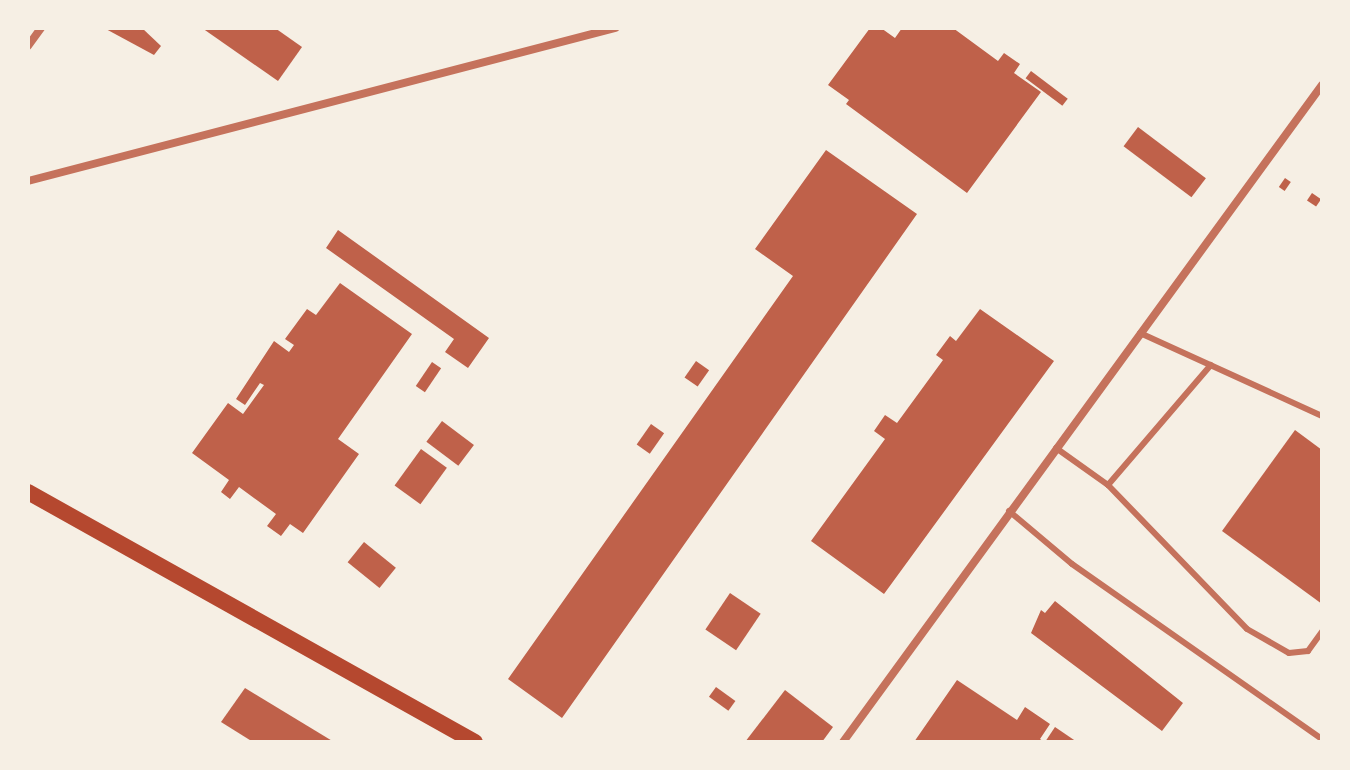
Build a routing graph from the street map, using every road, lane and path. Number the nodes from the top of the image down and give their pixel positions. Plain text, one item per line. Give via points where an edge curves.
1 (41, 28) edge
2 (615, 28) edge
3 (28, 46) edge
4 (1322, 85) edge
5 (28, 181) edge
6 (1140, 333) junction
7 (1211, 365) junction
8 (1322, 416) edge
9 (1056, 448) junction
10 (1108, 485) junction
11 (28, 492) edge
12 (1009, 511) junction
13 (1322, 632) edge
14 (1322, 739) edge
15 (475, 742) edge
16 (843, 742) edge

1 - 3 street
2 - 5 street
4 - 6 street
6 - 7 lane
6 - 9 street
7 - 8 lane
7 - 10 lane
9 - 10 lane
9 - 12 street
10 - 13 lane via 1247,629 1289,653 1308,651
11 - 15 main road
12 - 14 lane via 1072,564
12 - 16 street

